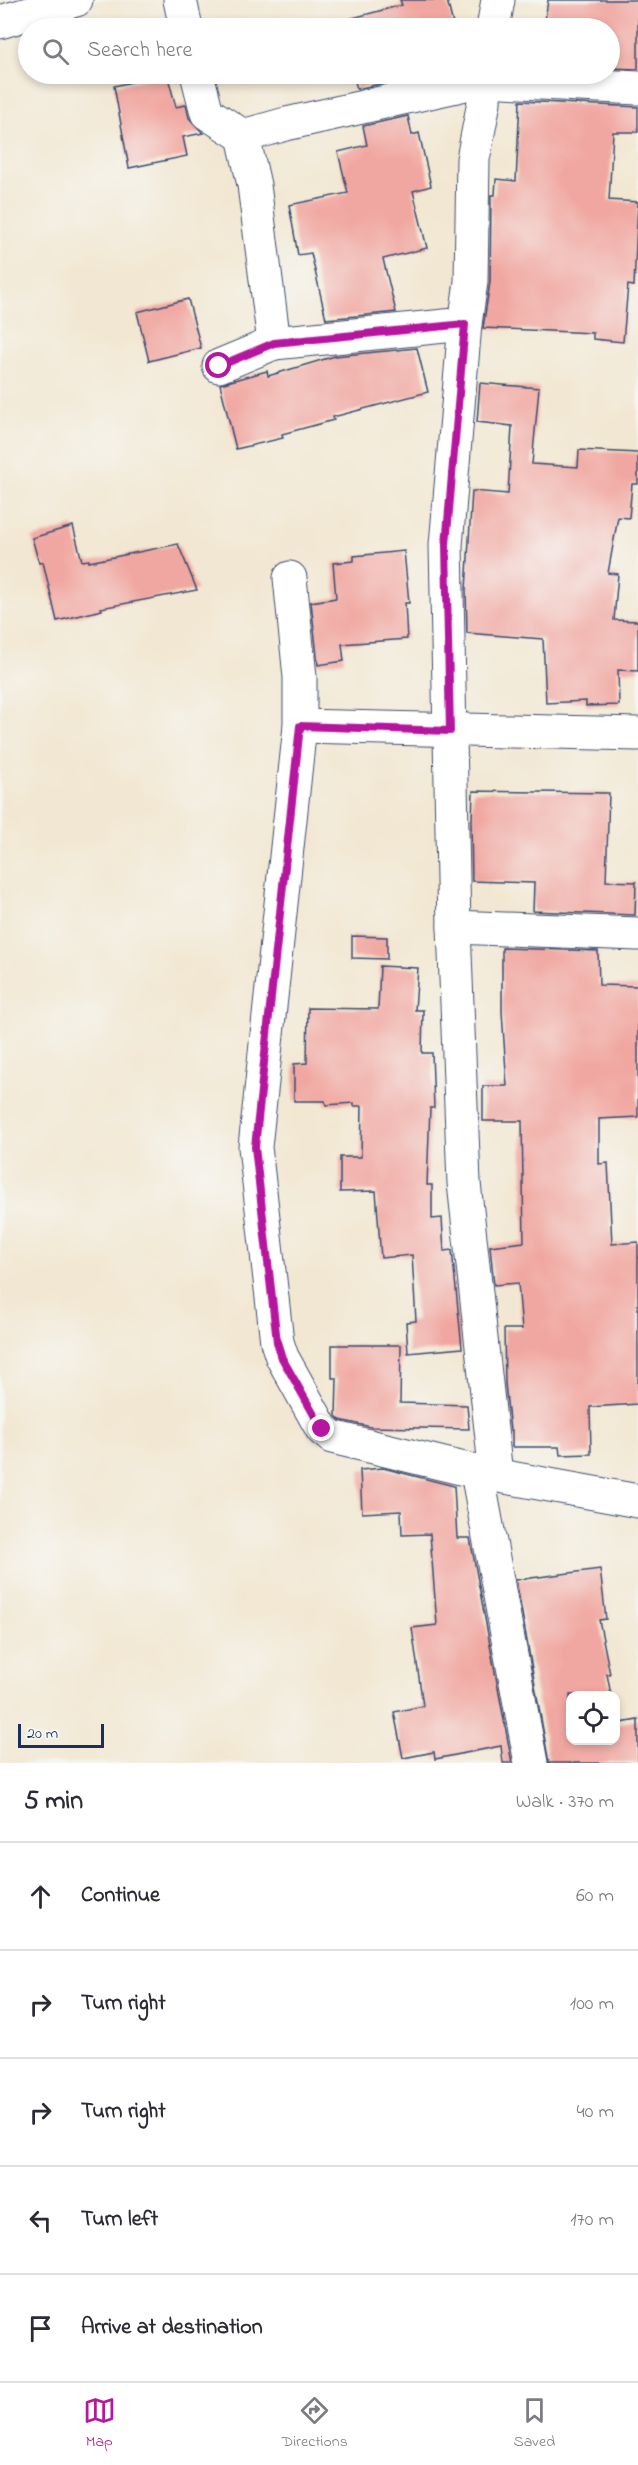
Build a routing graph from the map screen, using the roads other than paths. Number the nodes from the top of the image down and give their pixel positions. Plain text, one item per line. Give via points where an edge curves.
1 (76, 0) edge
2 (180, 0) edge
3 (498, 0) edge
4 (43, 5) edge
5 (184, 18) edge
6 (495, 18) edge
7 (0, 22) edge
8 (200, 84) edge
9 (455, 84) edge
10 (484, 84) edge
11 (582, 84) edge
12 (638, 88) edge
13 (243, 136) junction
14 (465, 324) junction
15 (274, 343) junction
16 (219, 366) dead end
17 (290, 578) dead end
18 (300, 726) junction
19 (450, 731) junction
20 (638, 734) edge
21 (454, 927) junction
22 (638, 934) edge
23 (487, 1474) junction
24 (638, 1501) edge
25 (531, 1763) edge

1 - 4 street
2 - 5 street
3 - 6 street
4 - 7 street
8 - 13 street via 207,113
9 - 13 street
10 - 14 street via 473,159 471,282
11 - 12 street
13 - 15 street via 254,185
14 - 15 street
14 - 19 street via 446,545
15 - 16 street
17 - 18 street via 300,677
18 - 19 street
18 - 23 street via 255,1147 277,1342 322,1429 332,1437
19 - 20 street
19 - 21 street
21 - 22 street
21 - 23 street via 464,1183
23 - 24 street
23 - 25 street

